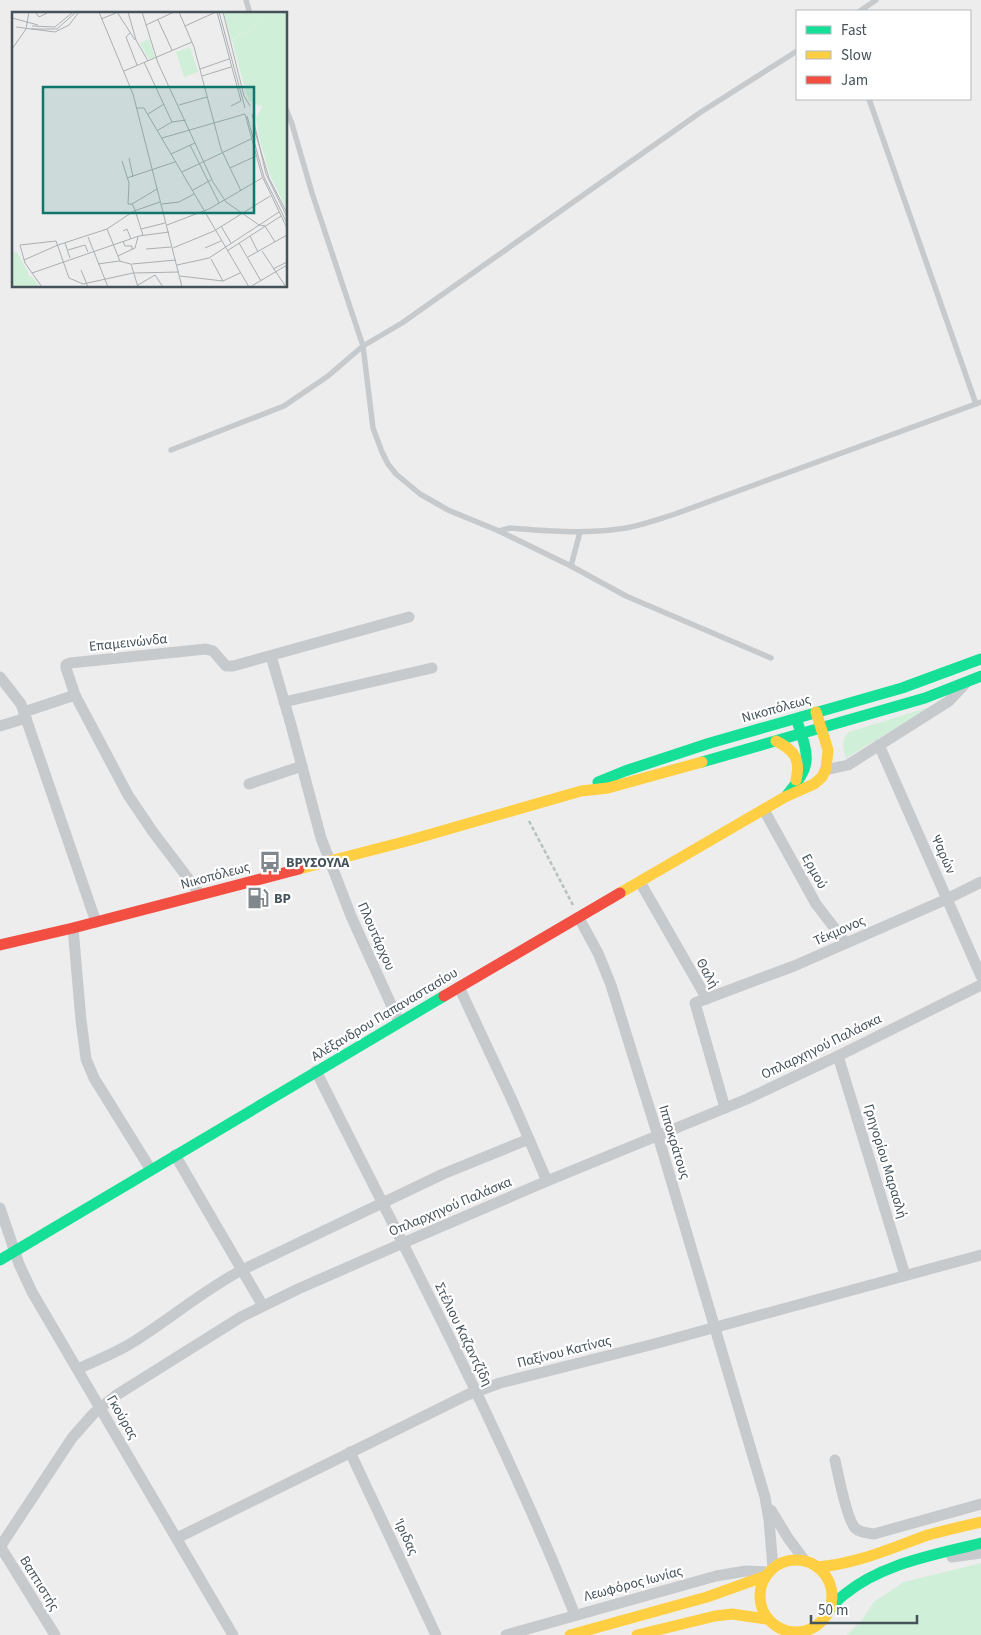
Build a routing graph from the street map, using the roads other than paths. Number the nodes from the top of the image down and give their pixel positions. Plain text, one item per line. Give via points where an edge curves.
1 (876, 0) edge
2 (861, 10) edge
3 (796, 52) edge
4 (869, 100) edge
5 (288, 114) edge
6 (363, 346) junction
7 (978, 403) edge
8 (171, 450) dead end
9 (499, 532) junction
10 (580, 532) junction
11 (571, 566) junction
12 (409, 617) dead end
13 (271, 656) junction
14 (771, 658) dead end
15 (981, 659) edge
16 (432, 668) dead end
17 (981, 676) edge
18 (0, 677) edge
19 (968, 682) junction
20 (75, 695) junction
21 (284, 702) junction
22 (816, 712) junction
23 (25, 715) junction
24 (796, 718) junction
25 (0, 726) edge
26 (821, 727) junction
27 (801, 733) junction
28 (776, 740) junction
29 (879, 745) junction
30 (302, 766) junction
31 (826, 770) junction
32 (249, 784) dead end
33 (794, 787) junction
34 (581, 791) junction
35 (785, 798) junction
36 (764, 810) junction
37 (329, 861) junction
38 (640, 882) junction
39 (981, 882) edge
40 (200, 894) junction
41 (947, 899) junction
42 (579, 918) junction
43 (96, 922) junction
44 (73, 928) junction
45 (846, 943) junction
46 (0, 945) edge
47 (981, 976) edge
48 (981, 985) edge
49 (459, 987) junction
50 (707, 999) junction
51 (399, 1022) junction
52 (838, 1056) junction
53 (316, 1072) junction
54 (725, 1108) junction
55 (658, 1136) junction
56 (528, 1139) junction
57 (176, 1155) junction
58 (151, 1170) junction
59 (547, 1181) junction
60 (382, 1203) junction
61 (0, 1208) edge
62 (403, 1243) junction
63 (14, 1251) junction
64 (981, 1255) edge
65 (0, 1260) edge
66 (242, 1270) junction
67 (905, 1275) junction
68 (263, 1306) junction
69 (714, 1327) junction
70 (78, 1369) junction
71 (476, 1392) junction
72 (100, 1407) junction
73 (350, 1452) junction
74 (835, 1460) dead end
75 (765, 1497) junction
76 (981, 1504) edge
77 (981, 1522) edge
78 (177, 1538) junction
79 (981, 1544) edge
80 (0, 1547) edge
81 (981, 1553) edge
82 (805, 1561) junction
83 (913, 1561) junction
84 (817, 1567) junction
85 (769, 1572) junction
86 (830, 1610) junction
87 (575, 1615) junction
88 (767, 1619) junction
89 (695, 1620) junction
90 (55, 1635) edge
91 (233, 1635) edge
92 (436, 1635) edge
93 (506, 1635) edge
94 (570, 1635) edge
95 (636, 1635) edge
96 (678, 1635) edge

1 - 2 lane
3 - 6 lane via 701,112 402,323
4 - 7 lane
5 - 6 lane
6 - 8 lane via 328,376 284,406
6 - 9 lane via 373,428 388,464 420,494
7 - 10 lane via 649,522 620,529
9 - 10 lane via 510,528
9 - 11 lane
10 - 11 lane
11 - 14 lane via 626,596
12 - 13 street
13 - 20 street, Επαμεινώνδα via 226,666 213,651 206,649 70,663 66,668
13 - 21 street, Πλουτάρχου
15 - 22 main road, Νικοπόλεως via 902,688
16 - 21 street
17 - 19 main road, Νικοπόλεως
18 - 23 street via 21,704
19 - 26 main road, Νικοπόλεως via 925,698
19 - 29 street via 949,701
20 - 23 street
20 - 40 street via 128,796
21 - 30 street, Πλουτάρχου
22 - 24 main road, Νικοπόλεως
22 - 26 main road
23 - 25 street
23 - 43 street
24 - 27 main road, Αλέξανδρου Παπαναστασίου
24 - 34 main road, Νικοπόλεως via 625,770
26 - 27 main road, Νικοπόλεως
26 - 31 main road via 828,745
27 - 28 main road, Νικοπόλεως
27 - 33 main road, Αλέξανδρου Παπαναστασίου via 807,751 807,767
28 - 33 main road via 790,748 797,760
28 - 34 main road, Νικοπόλεως via 608,788
29 - 31 street via 848,764
29 - 41 street, Ψαρών
30 - 32 street
30 - 37 street, Πλουτάρχου
31 - 35 main road, Αλέξανδρου Παπαναστασίου via 816,783
33 - 35 main road, Αλέξανδρου Παπαναστασίου
34 - 37 main road, Νικοπόλεως
35 - 36 main road, Αλέξανδρου Παπαναστασίου
36 - 38 main road, Αλέξανδρου Παπαναστασίου
36 - 45 street, Ερμού via 816,904
37 - 40 main road, Νικοπόλεως
37 - 51 street, Πλουτάρχου
38 - 42 main road, Αλέξανδρου Παπαναστασίου
38 - 50 street, Θαλή
39 - 41 street, Τέκμονος
40 - 43 main road, Νικοπόλεως
41 - 45 street, Τέκμονος
41 - 47 street, Ψαρών
42 - 49 main road, Αλέξανδρου Παπαναστασίου
42 - 55 street, Ιπποκράτους via 611,985
43 - 44 main road, Νικοπόλεως
44 - 46 main road, Νικοπόλεως
44 - 58 street via 86,1059 94,1078
45 - 50 street, Τέκμονος
48 - 52 street, Οπλαρχηγού Παλάσκα
49 - 51 main road, Αλέξανδρου Παπαναστασίου
49 - 56 street
50 - 54 street, Θαλή via 695,1003
51 - 53 main road, Αλέξανδρου Παπαναστασίου
52 - 54 street, Οπλαρχηγού Παλάσκα
52 - 67 street, Γρηγορίου Μαρασλή
53 - 57 main road, Αλέξανδρου Παπαναστασίου
53 - 60 street, Στέλιου Καζαντζίδη
54 - 55 street, Οπλαρχηγού Παλάσκα
55 - 59 street, Οπλαρχηγού Παλάσκα
55 - 69 street, Ιπποκράτους
56 - 59 street
56 - 60 street, Οπλαρχηγού Παλάσκα
57 - 58 main road, Αλέξανδρου Παπαναστασίου
57 - 66 street
58 - 63 main road, Αλέξανδρου Παπαναστασίου
59 - 62 street, Οπλαρχηγού Παλάσκα
60 - 62 street, Στέλιου Καζαντζίδη
60 - 66 street, Οπλαρχηγού Παλάσκα
61 - 63 street, Γκούρας
62 - 68 street, Οπλαρχηγού Παλάσκα
62 - 71 street, Στέλιου Καζαντζίδη
63 - 65 main road, Αλέξανδρου Παπαναστασίου
63 - 70 street, Γκούρας via 32,1292
64 - 67 street, Παξίνου Κατίνας
66 - 68 street
66 - 70 street, Οπλαρχηγού Παλάσκα via 213,1286 130,1344
67 - 69 street, Παξίνου Κατίνας
68 - 72 street, Οπλαρχηγού Παλάσκα
69 - 71 street, Παξίνου Κατίνας
69 - 75 street, Ιπποκράτους
70 - 72 street, Γκούρας
71 - 73 street, Παξίνου Κατίνας
71 - 87 street, Στέλιου Καζαντζίδη
72 - 78 street, Γκούρας
72 - 80 street, Οπλαρχηγού Παλάσκα via 72,1438
73 - 78 street, Παξίνου Κατίνας
73 - 92 street, Ίριδας
74 - 76 street via 850,1517 855,1528 863,1532 874,1534
75 - 82 street, Ιπποκράτους via 784,1533
75 - 85 street, Ιπποκράτους via 769,1520
77 - 84 main road via 923,1537 848,1564
78 - 91 street, Γκούρας
79 - 83 main road
80 - 90 street, Βαπτιστής
81 - 83 street
82 - 84 main road
82 - 85 main road via 783,1562
83 - 86 main road via 864,1581 846,1593
84 - 86 main road via 830,1586
85 - 87 street, Λεωφόρος Ιωνίας via 724,1574
85 - 88 main road via 761,1586 760,1598
85 - 94 main road via 707,1597
86 - 88 main road via 816,1626 794,1633 782,1630
87 - 93 street, Λεωφόρος Ιωνίας
88 - 89 main road via 732,1614
89 - 95 main road
89 - 96 street

